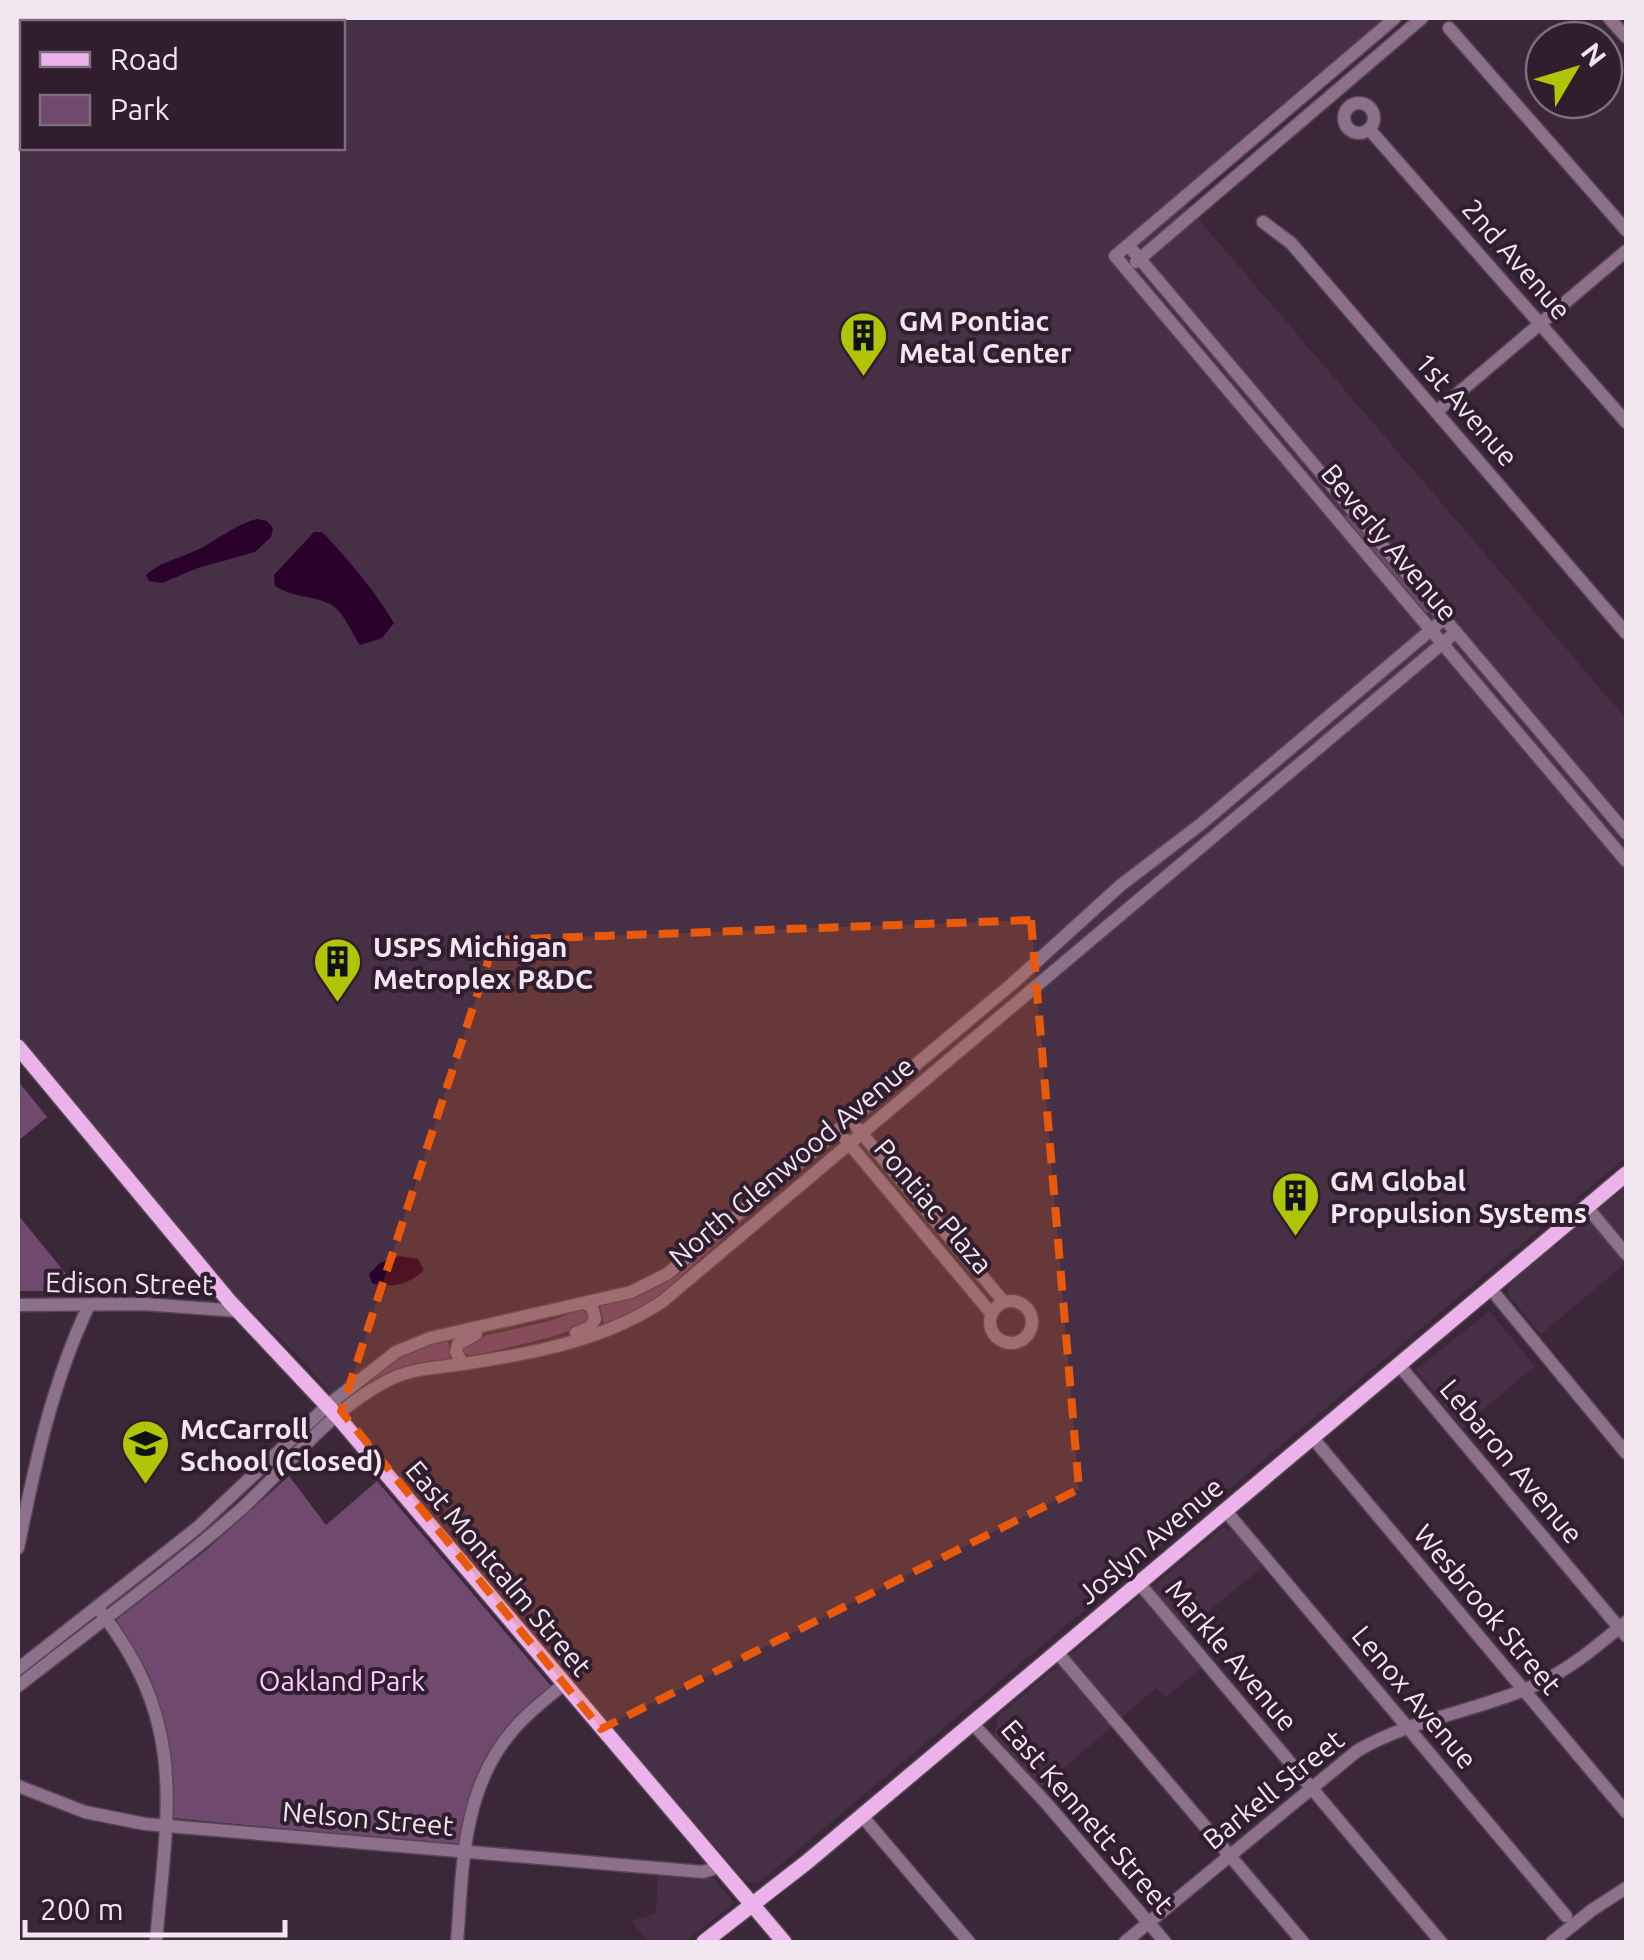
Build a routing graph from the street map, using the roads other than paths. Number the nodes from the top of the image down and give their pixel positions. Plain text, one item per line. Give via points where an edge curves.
1 (1394, 18) edge
2 (1422, 18) edge
3 (1610, 18) edge
4 (1449, 28) dead end
5 (1626, 37) edge
6 (1369, 129) dead end
7 (1264, 222) dead end
8 (1626, 230) edge
9 (1128, 244) junction
10 (1626, 251) edge
11 (1140, 258) junction
12 (1126, 270) junction
13 (1540, 324) junction
14 (1436, 412) junction
15 (1626, 422) edge
16 (1445, 618) junction
17 (1431, 630) junction
18 (1456, 632) junction
19 (1626, 633) edge
20 (1443, 644) junction
21 (1250, 783) junction
22 (1626, 833) edge
23 (1626, 861) edge
24 (1183, 864) junction
25 (1068, 934) junction
26 (1013, 983) junction
27 (1004, 1014) junction
28 (18, 1047) edge
29 (950, 1059) junction
30 (850, 1120) junction
31 (838, 1131) junction
32 (862, 1134) junction
33 (849, 1144) junction
34 (1626, 1174) edge
35 (753, 1202) junction
36 (1587, 1207) junction
37 (1626, 1254) edge
38 (1490, 1288) junction
39 (663, 1300) junction
40 (1004, 1302) junction
41 (586, 1303) junction
42 (18, 1305) edge
43 (89, 1305) junction
44 (238, 1311) junction
45 (543, 1312) junction
46 (992, 1313) junction
47 (478, 1362) junction
48 (463, 1364) junction
49 (1399, 1364) junction
50 (333, 1411) junction
51 (1312, 1437) junction
52 (1626, 1453) edge
53 (1225, 1510) junction
54 (18, 1548) edge
55 (1139, 1583) junction
56 (102, 1612) junction
57 (1624, 1629) edge
58 (1057, 1652) junction
59 (18, 1669) edge
60 (564, 1684) junction
61 (18, 1686) edge
62 (1524, 1690) junction
63 (972, 1723) junction
64 (1407, 1726) junction
65 (18, 1786) edge
66 (1310, 1787) junction
67 (1626, 1812) edge
68 (862, 1816) junction
69 (166, 1826) junction
70 (464, 1852) junction
71 (1229, 1855) junction
72 (719, 1866) junction
73 (1626, 1888) edge
74 (752, 1905) junction
75 (1566, 1916) dead end
76 (1148, 1923) junction
77 (156, 1942) edge
78 (457, 1942) edge
79 (704, 1942) edge
80 (784, 1942) edge
81 (969, 1942) edge
82 (1125, 1942) edge
83 (1165, 1942) edge
84 (1303, 1942) edge
85 (1441, 1942) edge
86 (1552, 1942) edge

1 - 9 street
2 - 11 street
3 - 5 street
4 - 8 street
6 - 13 street, 2nd Avenue
7 - 14 street, 1st Avenue via 1292,243
9 - 11 street, Beverly Avenue
9 - 12 street, Beverly Avenue via 1115,256
10 - 13 street
11 - 12 street
11 - 16 street, Beverly Avenue
12 - 17 street, Beverly Avenue
13 - 14 street
13 - 15 street, 2nd Avenue
14 - 19 street, 1st Avenue
16 - 17 street, North Glenwood Avenue
16 - 18 street, Beverly Avenue
17 - 20 street, Beverly Avenue
17 - 21 street, North Glenwood Avenue
18 - 20 street, North Glenwood Avenue
18 - 22 street, Beverly Avenue
20 - 23 street, Beverly Avenue
20 - 24 street, North Glenwood Avenue
21 - 24 street, North Glenwood Avenue via 1180,850
21 - 25 street, North Glenwood Avenue
24 - 27 street, North Glenwood Avenue
25 - 26 street, North Glenwood Avenue
25 - 27 street, North Glenwood Avenue via 1074,945
26 - 29 street, North Glenwood Avenue via 948,1046
26 - 30 street, North Glenwood Avenue
27 - 29 street, North Glenwood Avenue
28 - 44 main road, East Montcalm Street
29 - 32 street, North Glenwood Avenue
30 - 31 street, North Glenwood Avenue
30 - 32 street, Pontiac Plaza
31 - 33 street, Pontiac Plaza
31 - 35 street, North Glenwood Avenue
32 - 33 street, North Glenwood Avenue
32 - 40 street, Pontiac Plaza
33 - 39 street, North Glenwood Avenue
33 - 46 street, Pontiac Plaza
34 - 36 main road, Joslyn Avenue
35 - 39 street, North Glenwood Avenue via 754,1214
35 - 41 street, North Glenwood Avenue via 658,1280
36 - 37 street
36 - 38 main road, Joslyn Avenue
38 - 49 main road, Joslyn Avenue
38 - 52 street
39 - 47 street, North Glenwood Avenue via 590,1337
40 - 46 street
40 - 46 street via 1022,1303 1030,1312 1024,1339 997,1339
41 - 45 street, North Glenwood Avenue
41 - 47 street, North Glenwood Avenue via 595,1315 586,1329
42 - 43 street, Edison Street
43 - 44 street, Edison Street
43 - 54 street via 48,1412
44 - 50 main road, East Montcalm Street
45 - 48 street, North Glenwood Avenue via 532,1322 464,1338 456,1352
45 - 50 street, North Glenwood Avenue via 409,1345 375,1366
47 - 48 street, North Glenwood Avenue
48 - 50 street, North Glenwood Avenue via 400,1375
49 - 51 main road, Joslyn Avenue
49 - 57 street, Lebaron Avenue
50 - 56 street, North Glenwood Avenue via 223,1524
50 - 60 main road, East Montcalm Street
51 - 53 main road, Joslyn Avenue
51 - 62 street, Wesbrook Street
53 - 55 main road, Joslyn Avenue
53 - 64 street, Lenox Avenue
55 - 58 main road, Joslyn Avenue
55 - 66 street, Markle Avenue
56 - 59 street, North Glenwood Avenue
56 - 61 street, North Glenwood Avenue
56 - 69 street via 138,1666 158,1715 168,1770
57 - 62 street, Barkell Street
58 - 63 main road, Joslyn Avenue
58 - 71 street
60 - 70 street via 514,1728 494,1756 473,1802
60 - 72 main road, East Montcalm Street
62 - 64 street, Barkell Street
62 - 67 street, Wesbrook Street
63 - 68 main road, Joslyn Avenue
63 - 76 street, East Kennett Street
64 - 66 street, Barkell Street via 1357,1751
64 - 75 street, Lenox Avenue
65 - 69 street, Nelson Street via 95,1815
66 - 71 street, Barkell Street
66 - 85 street, Markle Avenue
68 - 74 main road, Joslyn Avenue
68 - 81 street
69 - 70 street, Nelson Street
69 - 77 street
70 - 72 street, Nelson Street via 704,1872
70 - 78 street
71 - 76 street, Barkell Street
71 - 84 street
72 - 74 main road, East Montcalm Street
73 - 86 street
74 - 79 main road, Joslyn Avenue
74 - 80 main road, East Montcalm Street
76 - 82 street, Barkell Street
76 - 83 street, East Kennett Street

